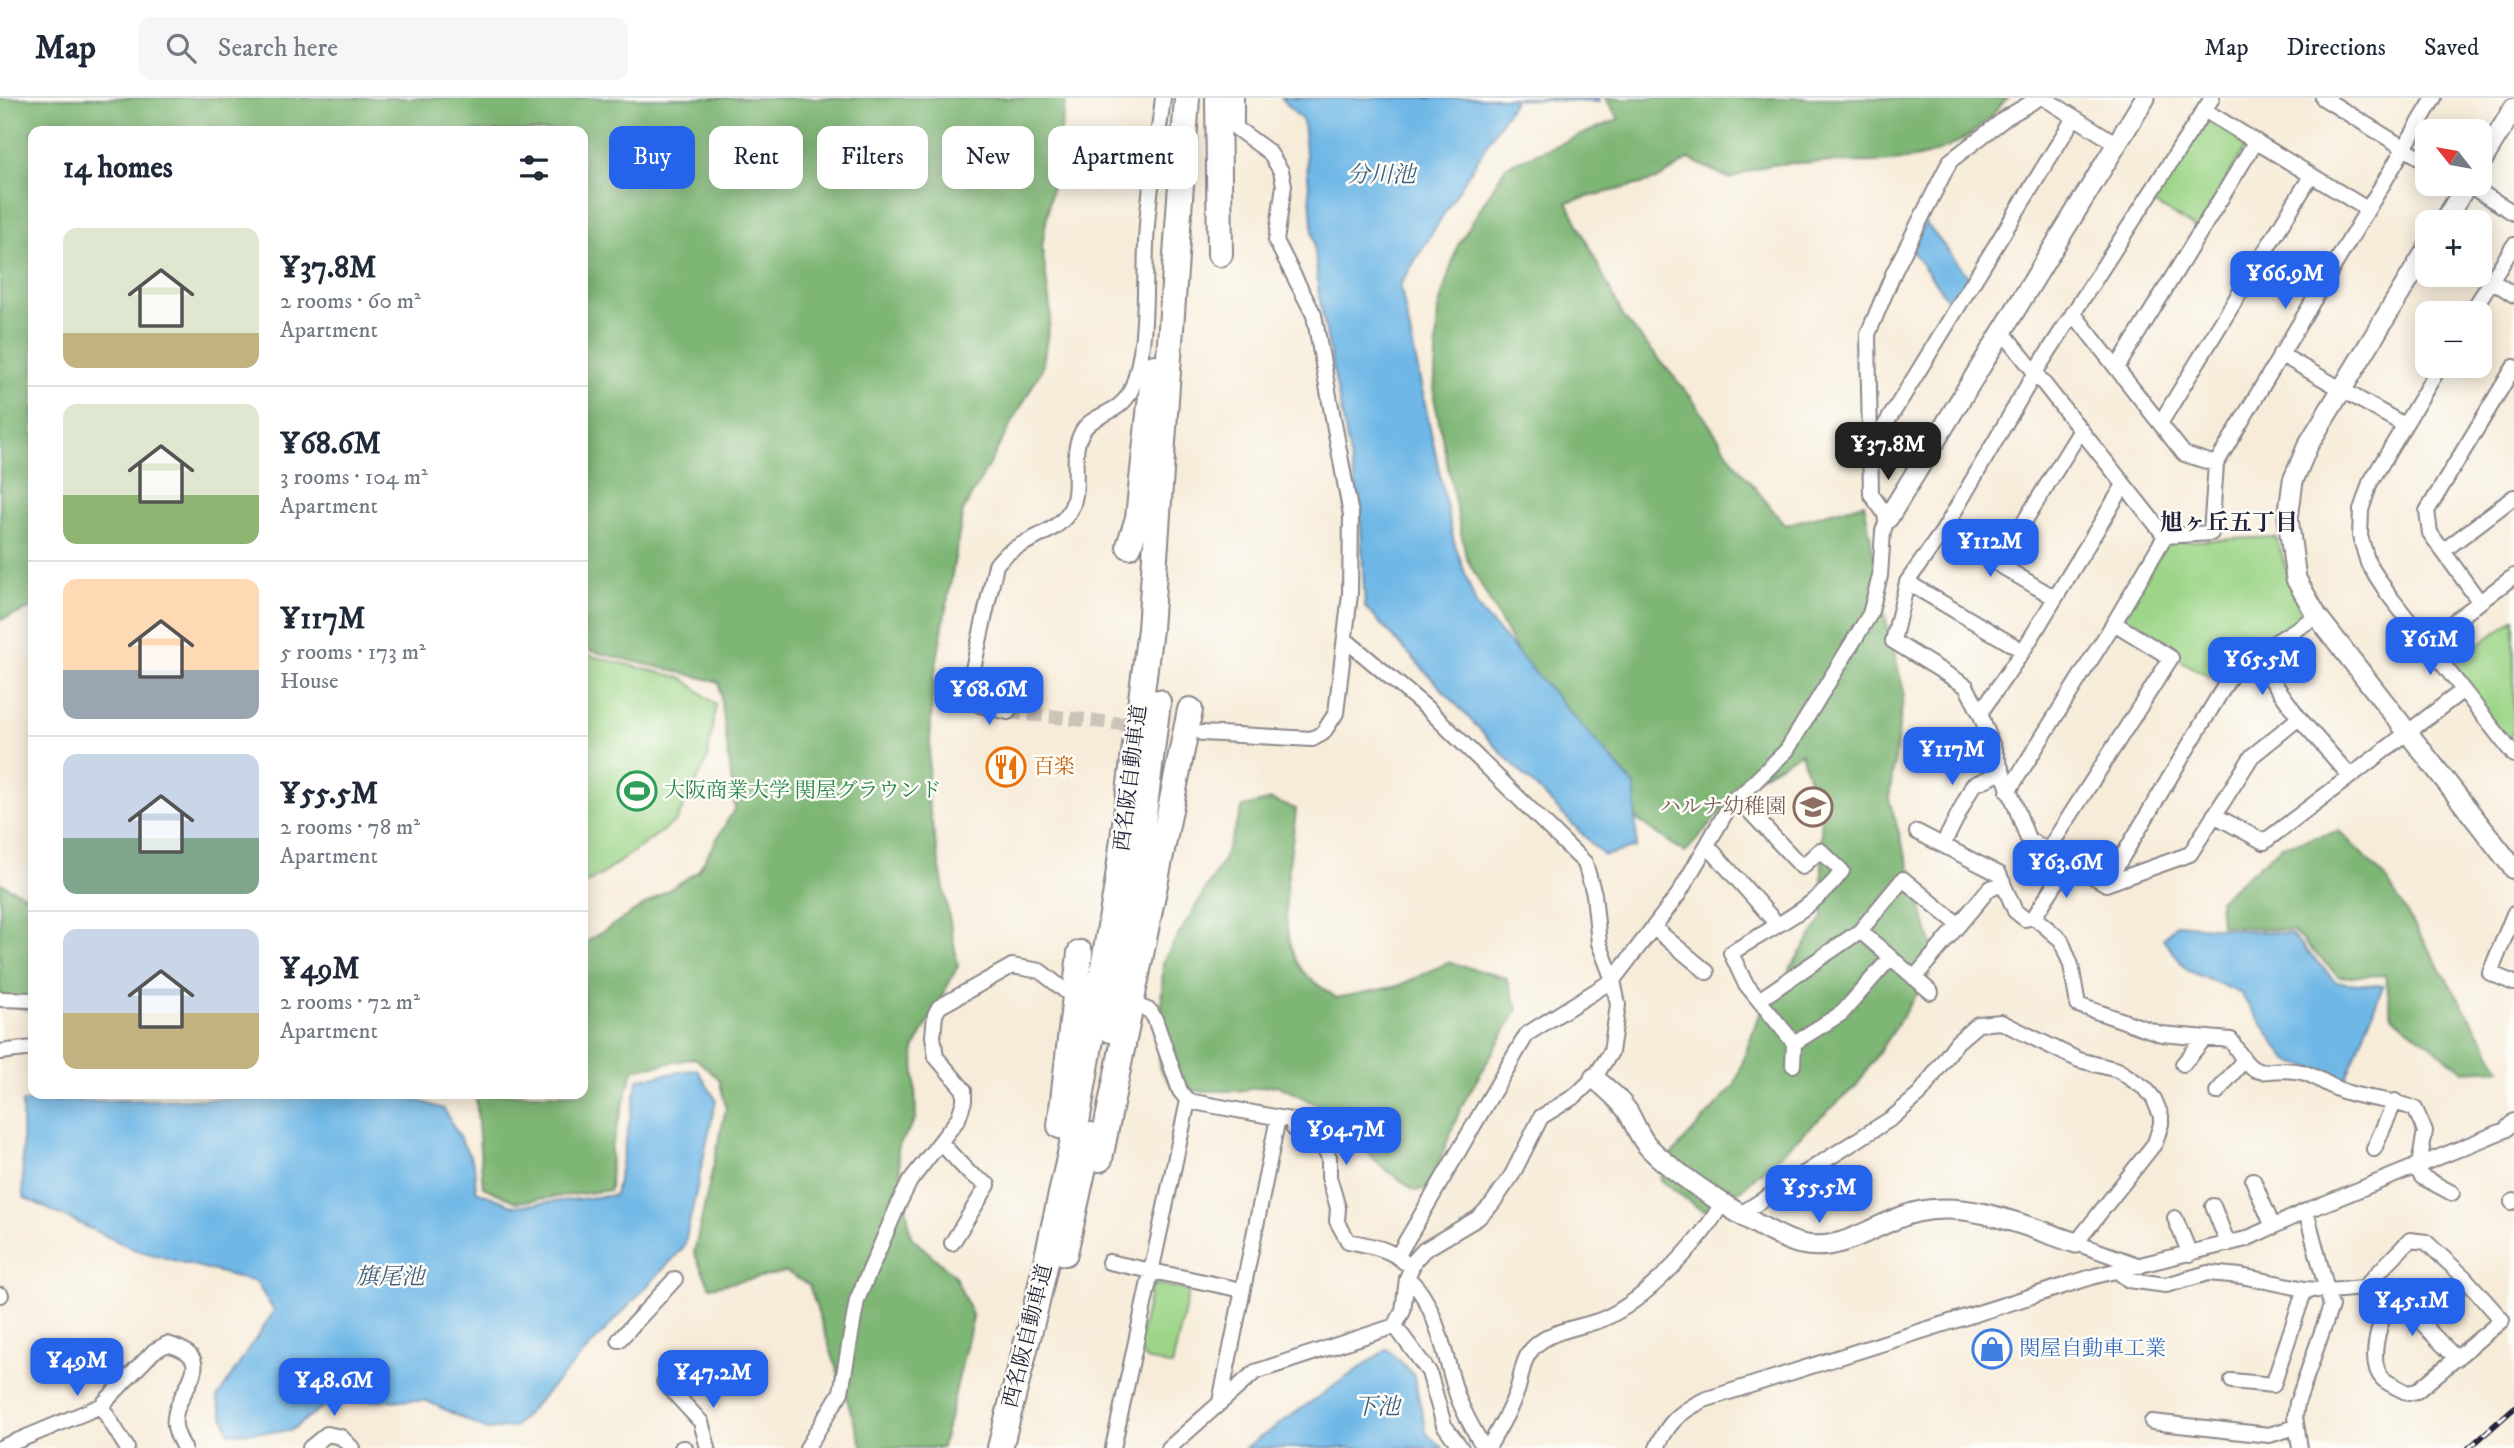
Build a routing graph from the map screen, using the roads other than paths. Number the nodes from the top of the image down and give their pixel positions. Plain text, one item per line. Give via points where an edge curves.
1 (1163, 98) edge
2 (1203, 98) edge
3 (1218, 98) edge
4 (1236, 98) edge
5 (2039, 98) edge
6 (2044, 98) edge
7 (2145, 98) edge
8 (2323, 98) edge
9 (2434, 98) edge
10 (2208, 104) edge
11 (1186, 107) edge
12 (2514, 108) edge
13 (2074, 118) junction
14 (2256, 141) junction
15 (2117, 144) junction
16 (2492, 144) edge
17 (2403, 148) junction
18 (2415, 155) edge
19 (2311, 176) junction
20 (2486, 196) edge
21 (2367, 209) junction
22 (2514, 213) edge
23 (2514, 245) edge
24 (1220, 254) dead end
25 (2415, 268) edge
26 (2492, 278) edge
27 (2492, 281) edge
28 (2514, 295) edge
29 (2073, 313) junction
30 (2002, 331) junction
31 (2280, 354) junction
32 (2118, 366) junction
33 (2514, 367) edge
34 (2036, 371) junction
35 (2432, 378) edge
36 (2340, 390) junction
37 (2161, 422) junction
38 (2403, 425) junction
39 (2081, 429) junction
40 (1868, 453) junction
41 (2217, 464) junction
42 (2124, 485) junction
43 (2514, 498) edge
44 (1888, 518) junction
45 (1943, 531) junction
46 (2165, 536) junction
47 (1129, 546) dead end
48 (2443, 551) junction
49 (1998, 564) junction
50 (2514, 576) edge
51 (1907, 582) junction
52 (2055, 598) junction
53 (2479, 601) junction
54 (2317, 616) junction
55 (2114, 624) junction
56 (1346, 640) junction
57 (2427, 642) junction
58 (2023, 651) junction
59 (2253, 655) junction
60 (2462, 691) junction
61 (1190, 710) dead end
62 (1008, 712) tunnel mouth
63 (1980, 713) junction
64 (2299, 718) junction
65 (1202, 733) tunnel mouth
66 (2407, 733) junction
67 (2513, 752) edge
68 (2002, 772) junction
69 (2350, 776) junction
70 (2008, 792) junction
71 (1736, 797) junction
72 (2214, 815) junction
73 (1917, 832) dead end
74 (1707, 845) junction
75 (1943, 845) junction
76 (2048, 850) junction
77 (2069, 863) junction
78 (2514, 869) edge
79 (2003, 883) junction
80 (2106, 884) junction
81 (2514, 914) edge
82 (2034, 917) junction
83 (1777, 924) junction
84 (1959, 925) junction
85 (1654, 928) junction
86 (1860, 931) junction
87 (1080, 953) dead end
88 (1891, 957) junction
89 (1707, 972) dead end
90 (1914, 978) junction
91 (1614, 980) junction
92 (2514, 983) edge
93 (1931, 992) dead end
94 (1068, 993) dead end
95 (0, 999) edge
96 (28, 1000) edge
97 (1759, 1000) junction
98 (1143, 1008) dead end
99 (2206, 1038) junction
100 (1794, 1043) junction
101 (28, 1049) edge
102 (0, 1052) edge
103 (2243, 1060) junction
104 (2183, 1064) dead end
105 (1793, 1065) dead end
106 (1594, 1078) junction
107 (2217, 1093) dead end
108 (1188, 1101) junction
109 (2395, 1101) junction
110 (1278, 1118) junction
111 (2514, 1121) edge
112 (941, 1143) junction
113 (2374, 1149) dead end
114 (2419, 1170) junction
115 (2253, 1181) dead end
116 (1080, 1190) junction
117 (2452, 1194) dead end
118 (1723, 1201) junction
119 (2213, 1206) dead end
120 (1742, 1213) junction
121 (2175, 1218) dead end
122 (2310, 1223) junction
123 (2273, 1227) junction
124 (952, 1243) dead end
125 (2076, 1243) junction
126 (2228, 1244) junction
127 (2189, 1254) junction
128 (1398, 1255) junction
129 (1109, 1262) dead end
130 (2140, 1266) junction
131 (1153, 1269) junction
132 (2117, 1270) junction
133 (1408, 1273) junction
134 (2375, 1276) junction
135 (675, 1279) dead end
136 (2305, 1289) junction
137 (1242, 1290) junction
138 (2329, 1291) junction
139 (2391, 1293) junction
140 (1037, 1302) junction
141 (2508, 1322) edge
142 (1395, 1326) junction
143 (619, 1340) dead end
144 (2457, 1359) junction
145 (2232, 1381) dead end
146 (664, 1382) dead end
147 (1220, 1402) junction
148 (101, 1406) junction
149 (2152, 1422) dead end
150 (2296, 1427) junction
151 (0, 1448) edge
152 (127, 1448) edge
153 (184, 1448) edge
154 (310, 1448) edge
155 (352, 1448) edge
156 (708, 1448) edge
157 (807, 1448) edge
158 (1000, 1448) edge
159 (1017, 1448) edge
160 (1113, 1448) edge
161 (1169, 1448) edge
162 (1461, 1448) edge
163 (1486, 1448) edge
164 (1657, 1448) edge
165 (2300, 1448) edge

1 - 62 street via 1147,226 1138,365 1130,391 1119,408 1091,421 1079,436 1069,512 1060,523 996,565 971,689 980,705
2 - 116 highway, 西名阪自動車道 via 1157,713 1122,967
3 - 24 highway
4 - 56 street via 1236,128 1269,152 1282,171 1276,242 1307,297 1320,339 1351,515
5 - 40 street via 1950,161 1894,272 1868,334
6 - 13 street
7 - 15 street
8 - 17 street
9 - 17 street
10 - 14 street
10 - 29 street
11 - 47 highway via 1177,127 1138,517
11 - 140 highway, 西名阪自動車道 via 1157,546 1128,804 1091,1050
12 - 16 street
13 - 15 street
13 - 40 street
14 - 19 street
14 - 32 street
15 - 30 street
17 - 18 street
17 - 21 street
19 - 21 street
19 - 37 street
20 - 22 street
21 - 31 street
23 - 26 street
25 - 36 street
27 - 28 street
29 - 32 street
29 - 34 street
30 - 34 street
30 - 44 street
31 - 36 street
31 - 41 street
32 - 37 street
33 - 48 street via 2427,511 2430,533
34 - 39 street
34 - 45 street
35 - 38 street
36 - 38 street
36 - 54 street via 2293,481 2288,518 2296,579
37 - 41 street via 2184,454
38 - 57 street via 2370,483 2361,510 2360,536 2368,563
39 - 42 street
39 - 49 street
40 - 44 street via 1871,494
41 - 46 street via 2211,533
42 - 46 street
42 - 52 street
43 - 48 street
44 - 71 street via 1877,595 1861,632 1780,760
45 - 49 street
45 - 51 street
46 - 55 street
48 - 53 street
49 - 52 street
50 - 53 street
51 - 58 street
51 - 63 street via 1893,641 1960,681
52 - 58 street
53 - 57 street
54 - 59 street
54 - 66 street
55 - 70 street
55 - 76 street via 2171,658
56 - 65 street via 1336,713 1323,733 1312,739
56 - 91 street via 1429,710 1575,850 1591,878 1599,943
57 - 60 street
58 - 63 street
59 - 64 street
59 - 80 street via 2236,667
60 - 66 street
60 - 67 street
61 - 116 highway via 1096,1178
63 - 68 street
64 - 69 street
64 - 72 street via 2252,756
66 - 69 street
66 - 78 street
68 - 70 street
68 - 75 street via 1973,785
69 - 72 street via 2264,842
70 - 76 street via 2028,839
71 - 74 street
71 - 83 street via 1802,867 1820,850 1842,871 1827,892
72 - 80 street via 2190,854
73 - 75 street
74 - 83 street
74 - 85 street
75 - 79 street via 1999,874
76 - 77 street
77 - 80 street
77 - 82 street
79 - 82 street via 2015,911 2025,919
79 - 84 street via 1989,889
81 - 92 street via 2490,973
82 - 99 street via 2061,940 2078,1005 2161,1034
83 - 97 street via 1731,953
84 - 86 street via 1903,879
84 - 90 street
85 - 89 street
85 - 91 street
86 - 88 street
86 - 97 street
87 - 140 highway via 1065,1101 1032,1291
88 - 90 street
88 - 100 street via 1842,1013
90 - 93 street
91 - 106 street via 1618,1005 1615,1037 1605,1065
91 - 128 street via 1527,1034
94 - 112 street via 1040,971 1012,966 939,1007 934,1026 936,1057 964,1090 958,1119
95 - 96 street
97 - 100 street
98 - 108 street via 1155,1019 1180,1091
99 - 103 street via 2231,1040
99 - 104 street
100 - 105 street
101 - 102 street
103 - 107 street
103 - 109 street via 2264,1074 2304,1073 2346,1092
106 - 118 street via 1622,1104 1657,1156
106 - 133 street via 1541,1117 1492,1204 1459,1231 1424,1250
108 - 110 street
108 - 131 street
109 - 113 street
109 - 114 street via 2415,1109 2422,1119 2425,1145
110 - 128 street via 1291,1119 1294,1129 1303,1134 1314,1129 1329,1157 1337,1221 1348,1241
110 - 137 street
111 - 114 street
112 - 124 street via 969,1173 988,1185
112 - 157 street via 910,1181 887,1228 857,1300 841,1392
114 - 117 street
114 - 122 street
115 - 123 street
116 - 159 highway, 西名阪自動車道
118 - 120 street
118 - 163 street via 1699,1239 1626,1305 1604,1319 1564,1330 1533,1347 1517,1392
119 - 126 street
120 - 125 street via 1802,1244 1825,1246 1917,1212 1960,1209
120 - 125 street via 1892,1118 1919,1095 1957,1042 1978,1024 2001,1022 2079,1060 2118,1070 2146,1089 2161,1116 2155,1143
121 - 127 street
122 - 123 street
122 - 138 street
123 - 126 street
125 - 130 street
126 - 127 street
127 - 130 street
128 - 133 street
129 - 131 street
130 - 132 street
131 - 137 street
131 - 160 street
132 - 136 street via 2129,1280 2166,1285 2208,1273
132 - 164 street via 1704,1400 1672,1420
133 - 142 street via 1403,1311
133 - 163 street via 1434,1317 1457,1395
134 - 138 street via 2364,1288
134 - 139 street
134 - 141 street via 2410,1240 2426,1242
135 - 143 street
136 - 138 street
136 - 145 street via 2273,1385
137 - 147 street
138 - 150 street via 2331,1306 2297,1403
139 - 144 street
139 - 144 street via 2377,1342 2375,1364 2382,1378 2407,1393 2417,1391
140 - 158 highway, 西名阪自動車道
141 - 144 street
142 - 147 street via 1268,1365
142 - 162 street via 1430,1372 1444,1425
146 - 156 street via 701,1422
147 - 161 street
148 - 151 street
148 - 152 street
148 - 153 street via 154,1351 167,1344 181,1348 192,1359 196,1373 175,1417
149 - 150 street via 2269,1435
150 - 165 street
154 - 155 street via 327,1434 341,1437

